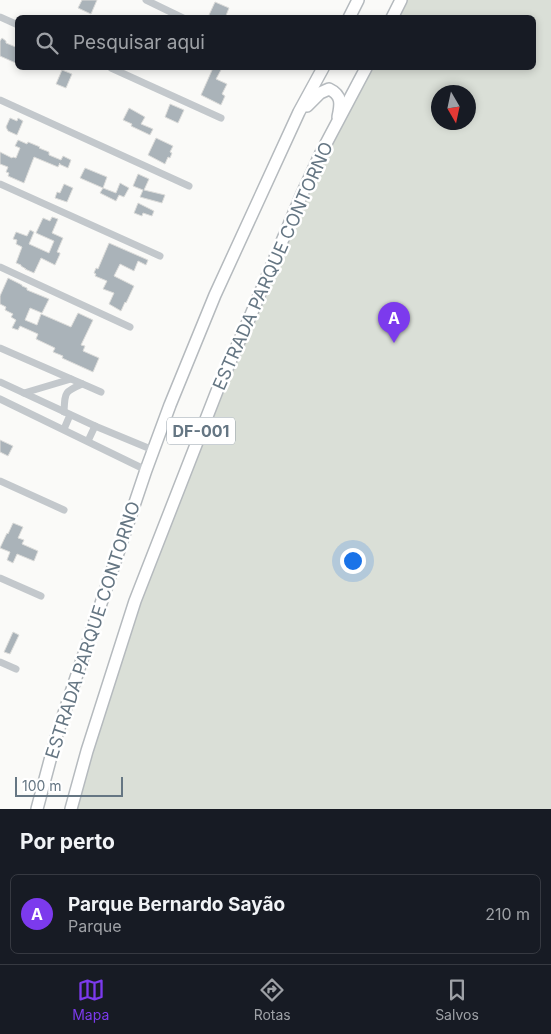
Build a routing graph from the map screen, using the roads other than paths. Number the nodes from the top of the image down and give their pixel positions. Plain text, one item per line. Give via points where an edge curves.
1 (146, 0) edge
2 (358, 0) edge
3 (400, 0) edge
4 (177, 15) edge
5 (350, 15) edge
6 (393, 15) edge
7 (0, 17) edge
8 (15, 24) edge
9 (115, 70) edge
10 (322, 70) edge
11 (365, 70) edge
12 (0, 100) edge
13 (299, 112) junction
14 (221, 118) dead end
15 (337, 124) junction
16 (0, 184) edge
17 (189, 186) dead end
18 (160, 256) dead end
19 (0, 267) edge
20 (130, 327) dead end
21 (0, 348) edge
22 (70, 379) junction
23 (0, 382) edge
24 (82, 384) junction
25 (101, 392) dead end
26 (24, 393) junction
27 (0, 399) edge
28 (67, 413) junction
29 (95, 426) junction
30 (64, 429) junction
31 (88, 441) junction
32 (153, 450) junction
33 (146, 470) junction
34 (0, 481) edge
35 (64, 510) dead end
36 (0, 578) edge
37 (41, 596) dead end
38 (0, 662) edge
39 (16, 669) dead end
40 (37, 809) edge
41 (71, 809) edge

1 - 4 street
2 - 5 main road
3 - 6 main road
7 - 8 street
9 - 14 street
10 - 13 main road, ESTRADA PARQUE CONTORNO / DF-001
11 - 15 main road, ESTRADA PARQUE CONTORNO / DF-001
12 - 17 street
13 - 15 main road via 320,93 329,90 336,93 339,100
13 - 32 main road, ESTRADA PARQUE CONTORNO / DF-001 via 216,295
15 - 41 main road, ESTRADA PARQUE CONTORNO / DF-001 via 302,194 217,391 135,601
16 - 18 street
19 - 20 street
21 - 22 street
22 - 24 street
22 - 26 street
23 - 26 street
24 - 25 street
24 - 28 street via 65,394
26 - 28 street
27 - 30 street
28 - 29 street
28 - 30 street
29 - 31 street
29 - 32 street
30 - 31 street
31 - 33 street
32 - 33 main road, ESTRADA PARQUE CONTORNO / DF-001
33 - 40 main road, ESTRADA PARQUE CONTORNO / DF-001 via 57,734
34 - 35 street
36 - 37 street
38 - 39 street

